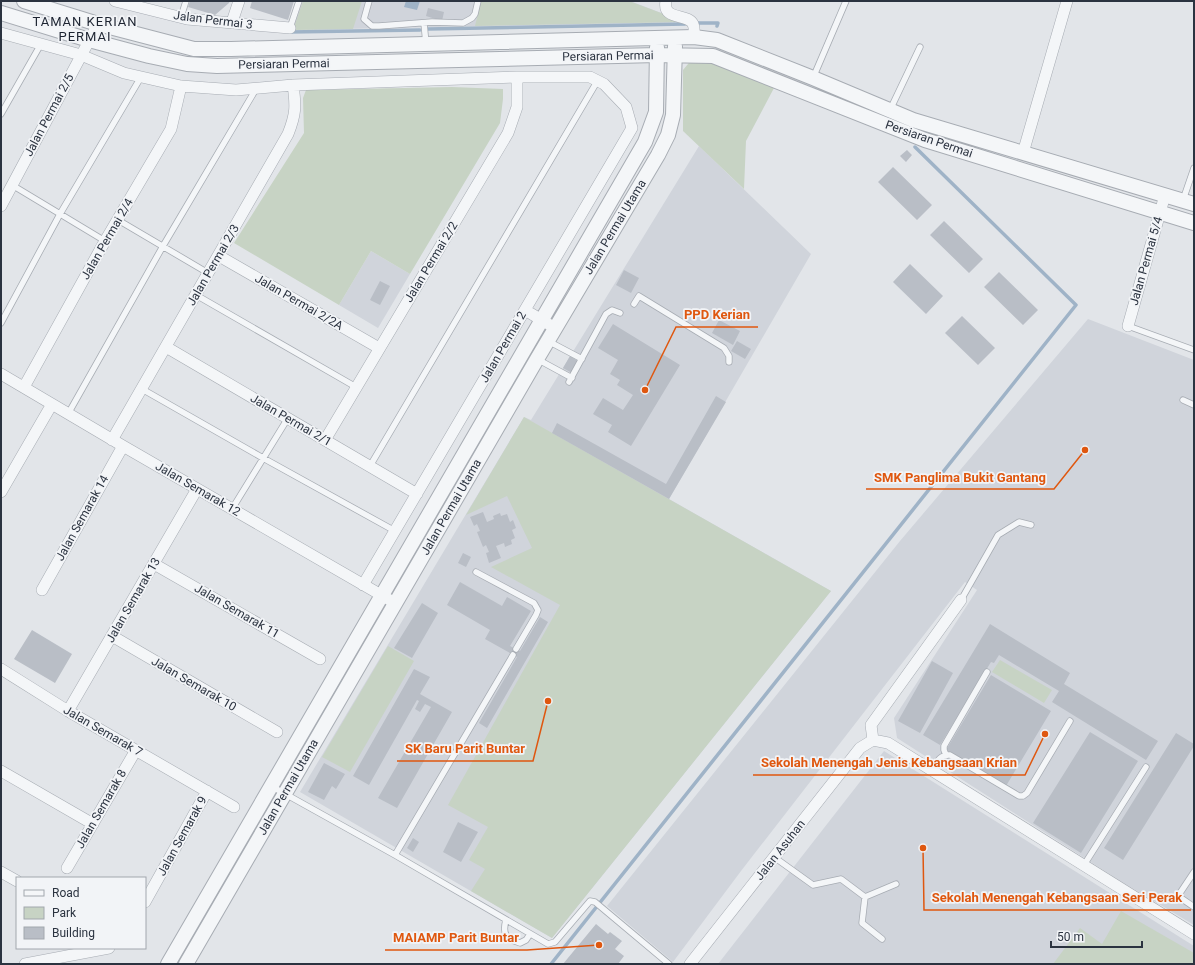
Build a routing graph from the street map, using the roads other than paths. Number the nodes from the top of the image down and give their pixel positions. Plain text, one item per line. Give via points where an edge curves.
1 (24, 1) edge
2 (114, 1) edge
3 (186, 1) edge
4 (239, 1) edge
5 (299, 1) edge
6 (369, 1) edge
7 (478, 1) edge
8 (666, 1) edge
9 (846, 1) edge
10 (1067, 1) edge
11 (130, 3) edge
12 (1, 13) edge
13 (181, 17) junction
14 (232, 22) junction
15 (424, 23) junction
16 (98, 24) junction
17 (290, 28) joint
18 (1, 33) edge
19 (694, 37) junction
20 (656, 38) junction
21 (675, 38) junction
22 (89, 40) junction
23 (41, 44) junction
24 (426, 44) junction
25 (920, 47) dead end
26 (82, 55) junction
27 (657, 55) junction
28 (674, 55) junction
29 (141, 77) junction
30 (517, 77) junction
31 (813, 78) junction
32 (598, 80) junction
33 (293, 84) junction
34 (181, 86) junction
35 (256, 88) junction
36 (890, 110) junction
37 (1, 114) edge
38 (1023, 153) junction
39 (1194, 168) edge
40 (12, 185) junction
41 (1165, 195) junction
42 (1188, 202) edge
43 (1, 206) edge
44 (1160, 212) junction
45 (60, 214) junction
46 (118, 220) junction
47 (1194, 223) edge
48 (105, 241) junction
49 (163, 246) junction
50 (219, 256) junction
51 (209, 273) junction
52 (196, 295) junction
53 (634, 304) dead end
54 (525, 310) junction
55 (620, 313) dead end
56 (542, 320) junction
57 (1, 323) edge
58 (1128, 326) joint
59 (555, 328) junction
60 (548, 341) junction
61 (166, 347) junction
62 (380, 348) junction
63 (1194, 350) edge
64 (537, 359) junction
65 (582, 359) junction
66 (729, 362) dead end
67 (1, 374) edge
68 (24, 387) junction
69 (356, 387) junction
70 (142, 388) junction
71 (1183, 400) dead end
72 (52, 404) junction
73 (1194, 405) edge
74 (68, 414) junction
75 (288, 418) junction
76 (112, 440) junction
77 (325, 440) junction
78 (123, 446) junction
79 (263, 458) junction
80 (370, 466) junction
81 (197, 489) junction
82 (1, 492) edge
83 (417, 494) junction
84 (232, 509) junction
85 (1031, 525) dead end
86 (395, 531) junction
87 (154, 564) junction
88 (476, 572) dead end
89 (363, 585) junction
90 (42, 590) dead end
91 (382, 596) junction
92 (961, 600) joint
93 (395, 603) junction
94 (112, 636) junction
95 (516, 649) dead end
96 (513, 655) dead end
97 (320, 659) dead end
98 (1, 669) edge
99 (987, 672) dead end
100 (68, 711) junction
101 (1070, 721) dead end
102 (277, 732) dead end
103 (873, 740) junction
104 (136, 750) junction
105 (946, 755) junction
106 (1146, 767) dead end
107 (932, 770) junction
108 (1, 771) edge
109 (271, 786) junction
110 (207, 791) junction
111 (284, 794) junction
112 (234, 807) dead end
113 (93, 824) junction
114 (394, 855) junction
115 (774, 857) junction
116 (1084, 864) junction
117 (67, 868) dead end
118 (1, 872) edge
119 (1194, 872) edge
120 (16, 880) edge
121 (896, 884) dead end
122 (865, 897) junction
123 (146, 900) edge
124 (1194, 907) edge
125 (506, 920) junction
126 (530, 934) junction
127 (1194, 934) edge
128 (882, 939) dead end
129 (98, 949) edge
130 (87, 950) edge
131 (188, 962) edge
132 (25, 964) edge
133 (168, 964) edge
134 (669, 964) edge
135 (690, 964) edge

1 - 16 street, Persiaran Permai
2 - 11 street, Jalan Permai 3
3 - 13 lane
4 - 14 street
5 - 17 lane
6 - 15 lane via 364,19 372,26
7 - 15 lane via 475,14 467,22
8 - 19 street via 667,11 691,21 694,25
9 - 31 lane
10 - 38 street
11 - 13 street, Jalan Permai 3
12 - 22 street, Persiaran Permai
13 - 14 street, Jalan Permai 3
14 - 17 street, Jalan Permai 3
15 - 24 lane
16 - 22 street, Jalan Permai 2/5
16 - 24 street, Persiaran Permai via 194,49
18 - 23 street
19 - 21 street, Persiaran Permai
19 - 31 street, Persiaran Permai via 717,40
20 - 21 street, Persiaran Permai
20 - 24 street, Persiaran Permai
20 - 27 street, Jalan Permai Utama
21 - 28 street, Jalan Permai Utama
22 - 26 street, Jalan Permai 2/5
22 - 27 street, Persiaran Permai via 187,64 217,66
23 - 26 street
23 - 37 lane
25 - 36 lane
26 - 29 street via 124,73
26 - 40 street, Jalan Permai 2/5
27 - 28 street, Persiaran Permai
27 - 56 street, Jalan Permai Utama via 656,112 645,142
28 - 44 street, Persiaran Permai via 713,56 926,140
28 - 59 street, Jalan Permai Utama via 673,115 668,135
29 - 34 street
29 - 45 lane
30 - 32 street via 590,77
30 - 33 street
30 - 62 street, Jalan Permai 2/2 via 517,107 508,133
31 - 36 street, Persiaran Permai
32 - 54 street, Jalan Permai 2 via 626,107 632,128
32 - 80 lane
33 - 35 street
33 - 50 street, Jalan Permai 2/3 via 296,103 294,119 288,134
34 - 35 street via 236,90
34 - 46 street, Jalan Permai 2/4 via 170,129
35 - 49 lane
36 - 38 street, Persiaran Permai via 913,120
38 - 41 street, Persiaran Permai
39 - 42 lane
40 - 43 street, Jalan Permai 2/5
40 - 45 lane
41 - 42 street, Persiaran Permai
41 - 44 street, Jalan Permai 5/4
44 - 47 street, Persiaran Permai
44 - 58 street, Jalan Permai 5/4
45 - 48 lane
45 - 57 lane
46 - 48 street, Jalan Permai 2/4
46 - 49 lane
48 - 68 street, Jalan Permai 2/4
49 - 51 lane
49 - 74 lane
50 - 51 street, Jalan Permai 2/3
50 - 62 street, Jalan Permai 2/2A
51 - 52 street, Jalan Permai 2/3
52 - 61 street, Jalan Permai 2/3
52 - 69 lane
53 - 66 lane via 639,296 698,332 724,348 729,356
54 - 56 street
54 - 83 street, Jalan Permai 2
55 - 65 lane via 612,310 606,314
56 - 59 street
56 - 91 street, Jalan Permai Utama
58 - 63 lane
59 - 60 street, Jalan Permai Utama
60 - 64 street, Jalan Permai Utama
60 - 65 lane
61 - 70 street, Jalan Permai 2/3
61 - 75 street, Jalan Permai 2/1
62 - 69 street, Jalan Permai 2/2
64 - 65 lane via 571,380
64 - 93 street, Jalan Permai Utama
67 - 68 street, Jalan Semarak 12
68 - 72 street, Jalan Semarak 12
69 - 77 street, Jalan Permai 2/2
70 - 76 street, Jalan Permai 2/3
70 - 79 lane
71 - 73 lane
72 - 74 street, Jalan Semarak 12
72 - 82 street
74 - 76 street, Jalan Semarak 12
75 - 77 street, Jalan Permai 2/1
75 - 79 lane
76 - 78 street, Jalan Semarak 12
77 - 80 street, Jalan Permai 2/1
78 - 81 street, Jalan Semarak 12
78 - 90 street, Jalan Semarak 14
79 - 84 lane
79 - 86 lane
80 - 83 street, Jalan Permai 2/1
81 - 84 street, Jalan Semarak 12
81 - 87 street, Jalan Semarak 13
83 - 86 street, Jalan Permai 2
84 - 89 street, Jalan Semarak 12
85 - 92 lane via 1019,522 998,535
86 - 89 street, Jalan Permai 2
87 - 94 street, Jalan Semarak 13
87 - 97 street, Jalan Semarak 11
88 - 95 lane via 537,606 536,615
89 - 91 street, Jalan Semarak 12
91 - 93 street, Jalan Semarak 12
91 - 109 street, Jalan Permai Utama
92 - 103 street via 872,725
93 - 111 street, Jalan Permai Utama
94 - 100 street, Jalan Semarak 13
94 - 102 street, Jalan Semarak 10
96 - 114 lane
98 - 100 street, Jalan Semarak 7
99 - 105 lane via 944,746
100 - 104 street, Jalan Semarak 7
101 - 105 lane via 1023,796
103 - 107 street via 888,743
103 - 115 street, Jalan Asuhan via 860,748
104 - 110 street, Jalan Semarak 7
104 - 113 street, Jalan Semarak 8
105 - 107 lane via 938,760
106 - 116 lane
107 - 116 street
108 - 113 street
109 - 111 lane
109 - 133 street, Jalan Permai Utama
110 - 112 street, Jalan Semarak 7
110 - 123 street, Jalan Semarak 9
111 - 114 lane
111 - 131 street, Jalan Permai Utama
113 - 117 street, Jalan Semarak 8
114 - 125 lane
115 - 122 lane via 813,885 842,879
115 - 135 street, Jalan Asuhan
116 - 127 street
118 - 120 street
119 - 124 lane via 1178,896
121 - 122 lane
122 - 128 lane via 862,923
125 - 126 lane
125 - 126 lane via 506,936 512,941 520,943
126 - 134 lane via 548,944 555,942 586,904 590,901 595,902
129 - 130 street
130 - 132 street

